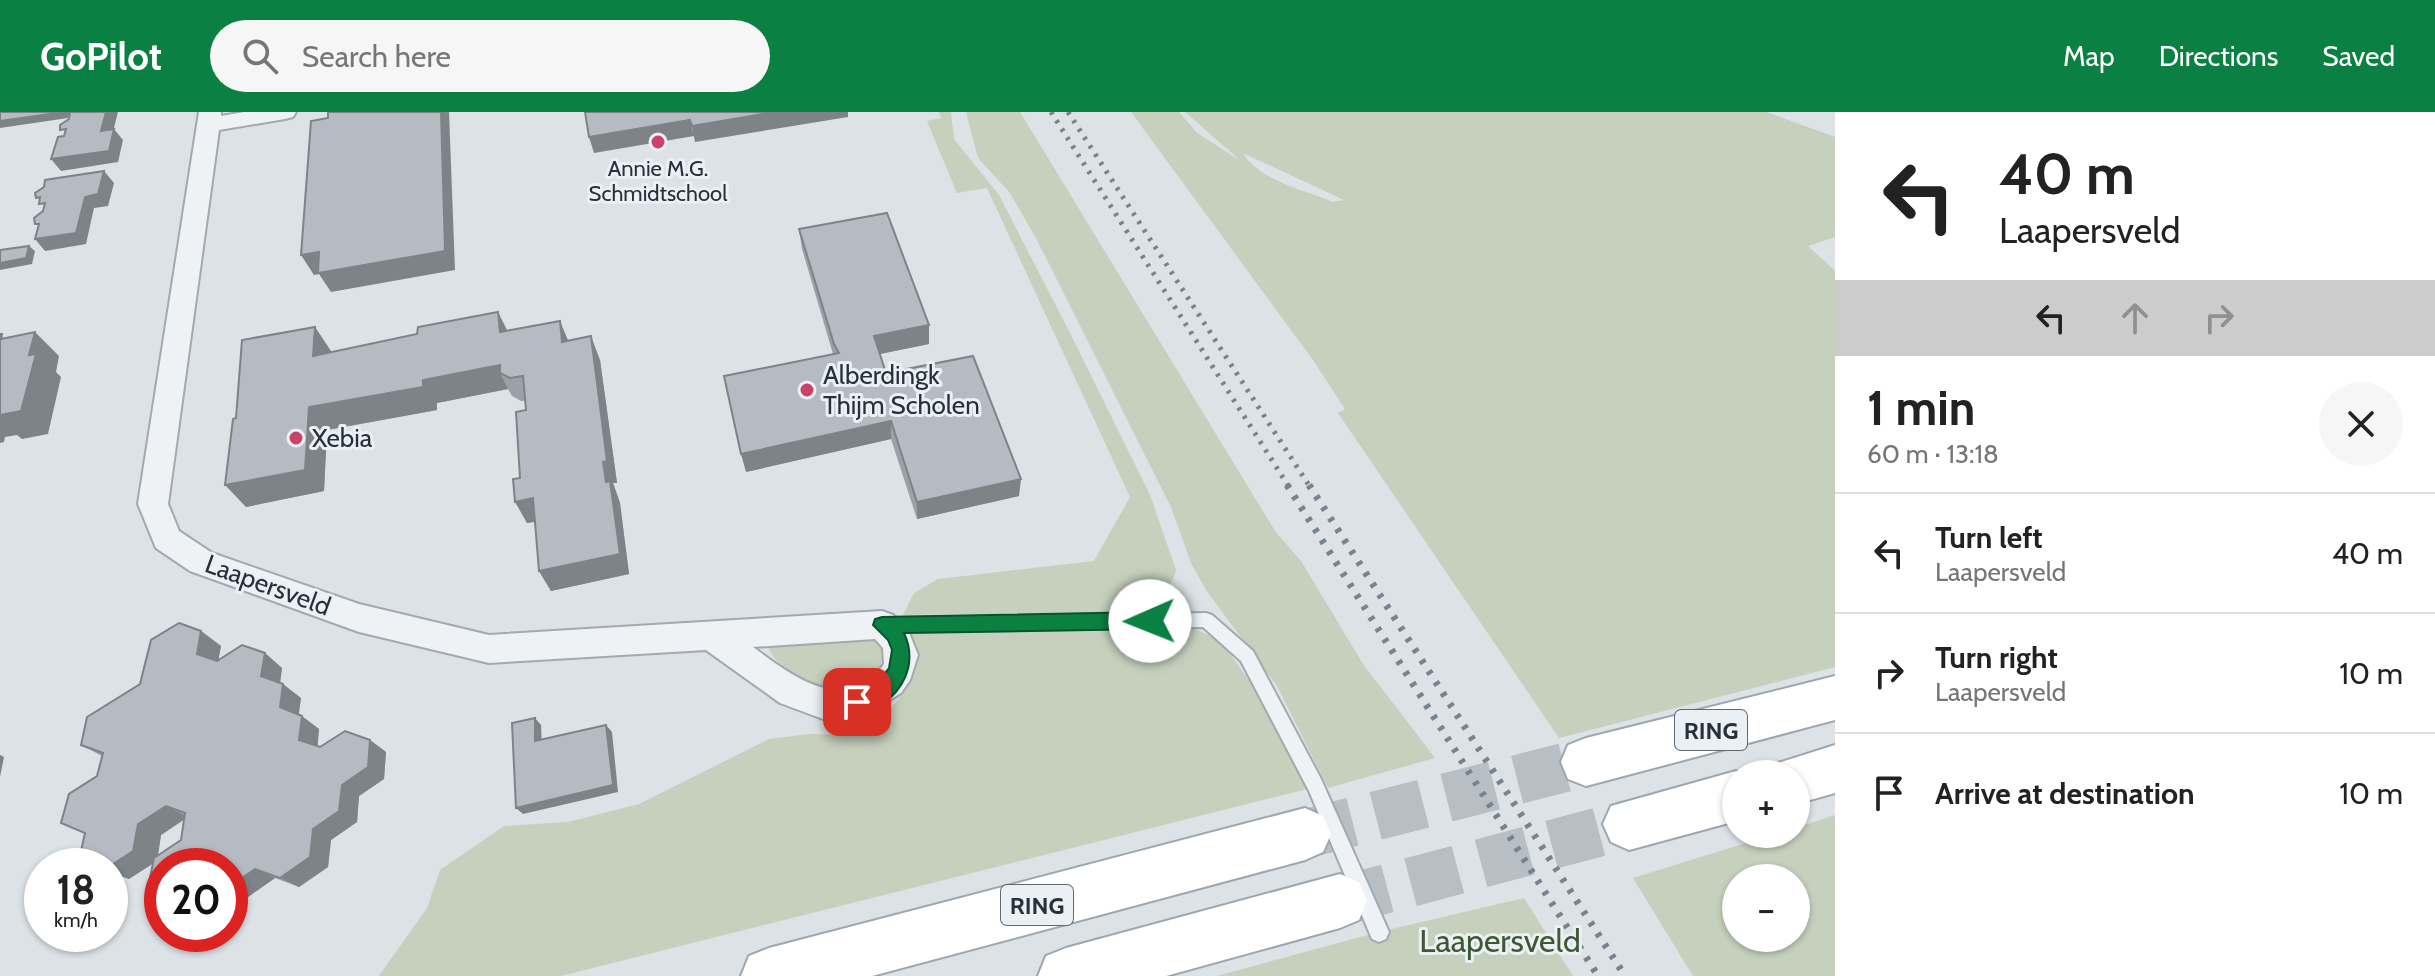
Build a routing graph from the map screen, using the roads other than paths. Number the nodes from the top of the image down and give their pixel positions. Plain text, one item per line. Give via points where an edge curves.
1 (285, 112) edge
2 (209, 118) edge
3 (882, 625) junction
4 (707, 634) junction
5 (1835, 698) edge
6 (1586, 762) tunnel mouth
7 (1835, 769) edge
8 (1810, 776) edge
9 (1722, 800) edge
10 (1629, 824) tunnel mouth
11 (1305, 834) tunnel mouth
12 (1360, 916) joint
13 (769, 976) edge
14 (1066, 976) edge

1 - 2 street
2 - 4 street, Laapersveld via 153,504 167,539 201,562 359,618 489,649
3 - 4 street, Laapersveld
3 - 4 street via 902,650 898,671 881,694 824,704 763,674
3 - 12 lane via 1206,620 1247,656 1315,785
5 - 6 main road, RING
7 - 8 main road
9 - 10 main road
11 - 13 main road, RING
12 - 14 main road

